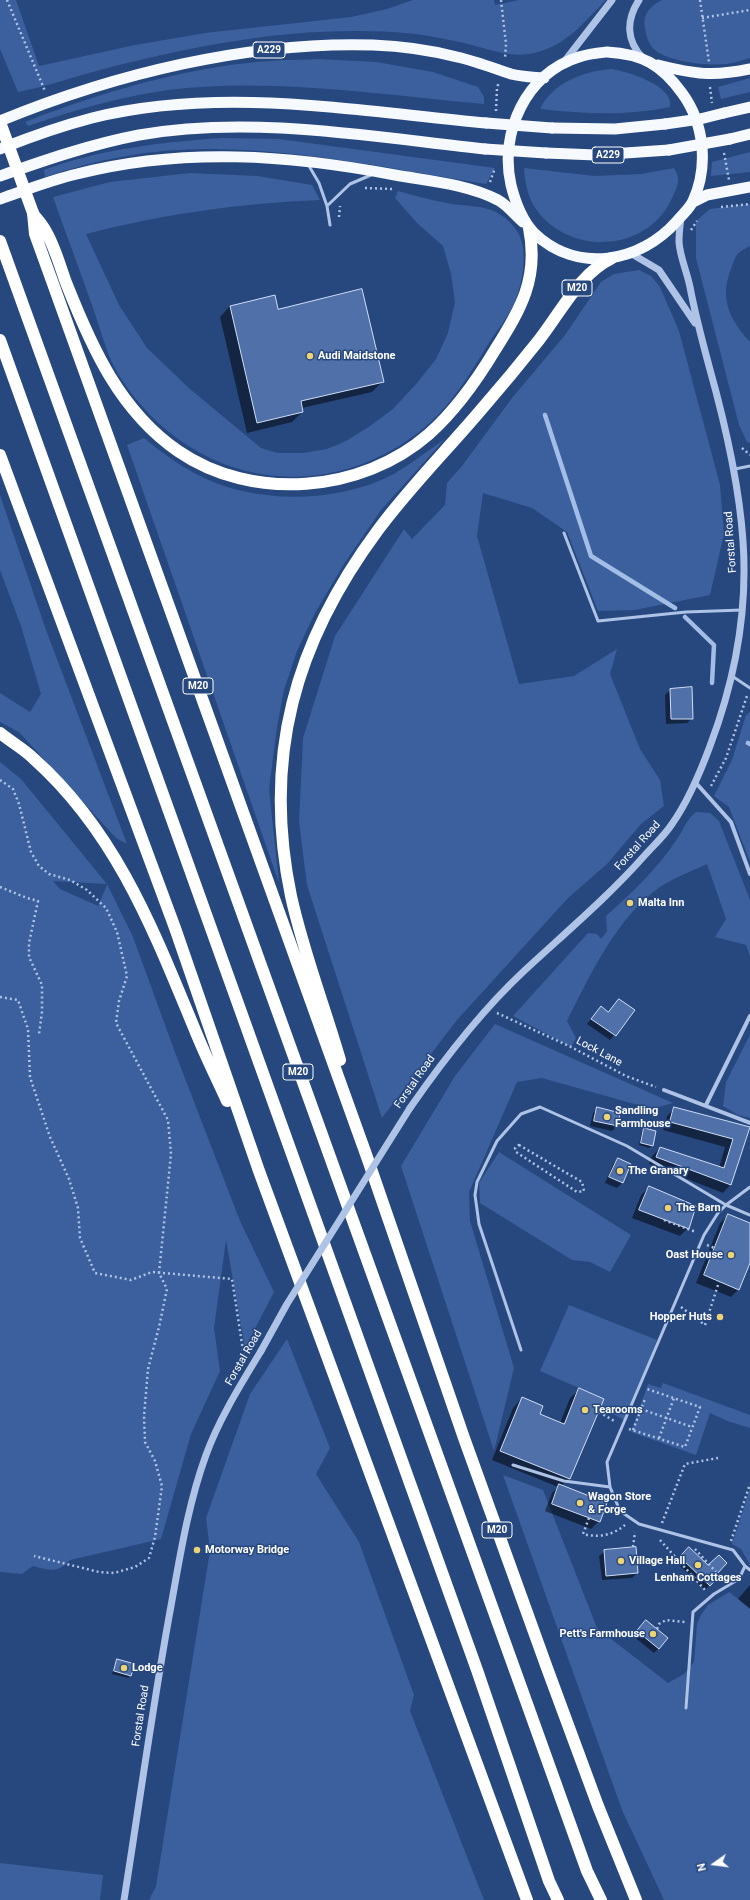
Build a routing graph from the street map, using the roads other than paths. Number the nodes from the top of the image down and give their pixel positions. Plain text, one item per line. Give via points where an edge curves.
1 (612, 0) edge
2 (639, 0) edge
3 (644, 59) junction
4 (563, 64) junction
5 (656, 65) junction
6 (750, 69) edge
7 (544, 78) junction
8 (750, 106) edge
9 (0, 122) edge
10 (750, 134) edge
11 (0, 149) edge
12 (299, 160) junction
13 (379, 172) junction
14 (0, 176) edge
15 (750, 187) edge
16 (0, 199) edge
17 (693, 202) junction
18 (327, 206) junction
19 (33, 213) junction
20 (681, 216) junction
21 (330, 225) dead end
22 (529, 228) junction
23 (0, 241) edge
24 (632, 254) junction
25 (612, 258) junction
26 (697, 326) junction
27 (0, 340) edge
28 (0, 455) edge
29 (750, 466) edge
30 (733, 469) junction
31 (564, 533) dead end
32 (743, 610) junction
33 (732, 676) junction
34 (750, 688) edge
35 (0, 733) edge
36 (696, 783) junction
37 (750, 874) edge
38 (750, 1016) edge
39 (664, 1090) road end
40 (706, 1105) junction
41 (750, 1123) edge
42 (367, 1157) junction
43 (259, 1171) junction
44 (750, 1187) edge
45 (726, 1205) junction
46 (750, 1215) edge
47 (521, 1350) dead end
48 (513, 1466) dead end
49 (610, 1487) junction
50 (745, 1566) junction
51 (750, 1570) edge
52 (686, 1708) dead end
53 (124, 1900) edge
54 (527, 1900) edge
55 (558, 1900) edge
56 (601, 1900) edge
57 (636, 1900) edge

1 - 4 street
2 - 3 street via 630,20 629,31 635,49
3 - 4 highway via 607,52 579,57
3 - 5 highway
4 - 7 highway
5 - 6 highway via 693,74 710,75
5 - 17 highway via 669,77 692,108 700,133 702,170
7 - 9 highway, A229 via 512,74 457,56 418,50 373,45 292,47 221,57 142,74 81,91
7 - 22 highway via 532,88 519,110 509,140 509,177 519,209
8 - 11 highway, bridge via 665,124 615,130 486,123 275,102 209,102 91,118
9 - 19 highway, M20, bridge
10 - 14 highway, A229, bridge via 669,150 575,156 287,129 187,130 139,135 72,152
12 - 13 highway
12 - 16 highway via 232,156 130,164 77,174
12 - 18 lane via 312,169
13 - 18 lane via 350,184
13 - 22 highway via 482,193 499,201
15 - 17 highway via 707,195
17 - 20 highway
18 - 21 lane
19 - 22 highway, M20 via 46,230 80,318 97,353 115,386 140,418 180,452 208,466 242,479 281,484 321,483 364,471 412,447 444,420 481,373 516,316 532,269
19 - 42 highway, M20 via 35,234 49,274
20 - 24 highway via 655,242
20 - 26 street, Forstal Road via 679,244
22 - 25 highway via 543,240 568,254
23 - 56 highway, M20 via 587,1871
24 - 25 highway
24 - 26 street, Forstal Road via 659,270
25 - 42 highway, M20 via 599,264 585,278 519,363 378,530 345,578 320,624 308,650 292,702 286,733 281,788 286,861 300,930
26 - 30 street, Forstal Road via 716,393
27 - 55 highway via 477,1670 549,1881
28 - 43 highway via 175,928
29 - 30 lane
30 - 32 street, Forstal Road via 743,541
31 - 32 lane via 598,621 686,612
32 - 33 street, Forstal Road
33 - 34 lane
33 - 36 street, Forstal Road via 720,720
35 - 43 highway via 33,758 72,798 104,839 120,866 150,923
36 - 37 street via 731,822
36 - 53 street, Forstal Road, bridge via 672,825 634,868 486,1008 466,1031 410,1108 290,1298 223,1418 206,1454 193,1495 163,1650
38 - 40 street
39 - 40 street
40 - 41 street
42 - 57 highway, M20 via 464,1438 598,1806
43 - 54 highway
44 - 45 lane
45 - 46 lane
45 - 47 lane via 620,1143 540,1108 521,1114 497,1141 477,1182 475,1195 479,1224
45 - 49 lane via 704,1235 607,1462
48 - 49 lane via 564,1481
49 - 50 lane via 620,1511 632,1520 659,1531 733,1550
50 - 51 lane
50 - 52 lane via 739,1579 693,1612

